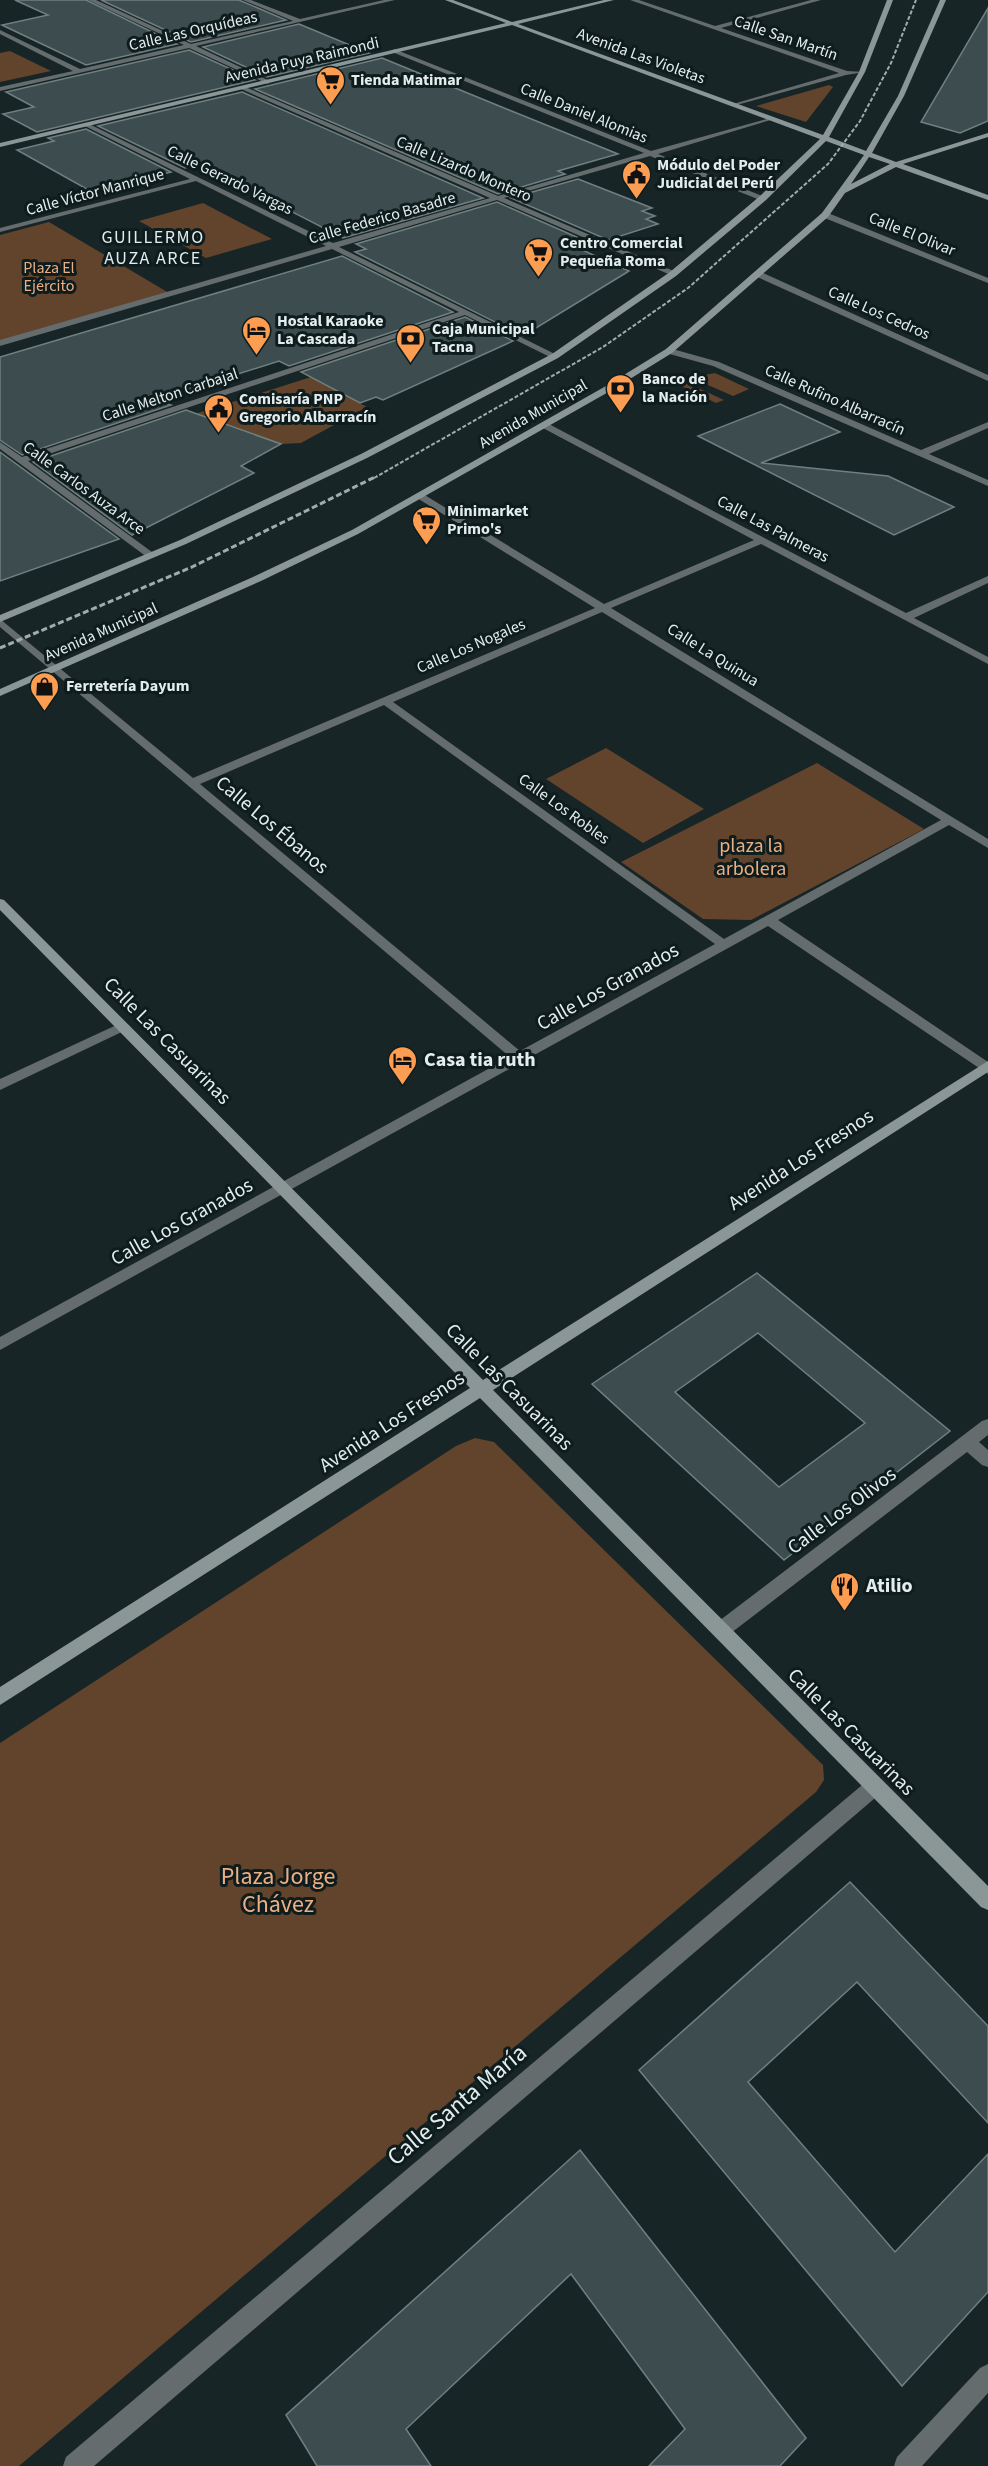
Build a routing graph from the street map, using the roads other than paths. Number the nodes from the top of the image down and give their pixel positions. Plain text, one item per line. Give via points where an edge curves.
1 (91, 0) edge
2 (246, 0) edge
3 (392, 0) edge
4 (448, 0) edge
5 (610, 0) edge
6 (633, 0) edge
7 (818, 0) edge
8 (890, 0) edge
9 (943, 0) edge
10 (299, 21) junction
11 (512, 23) junction
12 (715, 28) junction
13 (0, 32) edge
14 (190, 46) junction
15 (394, 51) junction
16 (80, 71) junction
17 (862, 72) junction
18 (846, 73) junction
19 (268, 82) junction
20 (243, 88) junction
21 (0, 89) edge
22 (735, 105) junction
23 (772, 118) junction
24 (87, 125) junction
25 (988, 135) edge
26 (825, 138) junction
27 (0, 145) edge
28 (651, 154) junction
29 (867, 154) junction
30 (896, 164) junction
31 (197, 179) junction
32 (841, 192) junction
33 (498, 198) junction
34 (764, 198) junction
35 (988, 198) edge
36 (825, 215) junction
37 (0, 230) edge
38 (333, 246) junction
39 (673, 274) junction
40 (758, 274) junction
41 (988, 281) edge
42 (466, 312) junction
43 (0, 343) edge
44 (669, 351) junction
45 (555, 356) junction
46 (988, 378) edge
47 (544, 425) junction
48 (988, 425) edge
49 (0, 445) edge
50 (920, 454) junction
51 (21, 460) junction
52 (988, 483) edge
53 (420, 496) junction
54 (763, 540) junction
55 (151, 555) junction
56 (988, 579) edge
57 (605, 608) junction
58 (907, 617) junction
59 (0, 620) edge
60 (988, 661) edge
61 (56, 669) junction
62 (0, 693) edge
63 (385, 701) junction
64 (192, 783) junction
65 (950, 820) junction
66 (988, 843) edge
67 (0, 903) edge
68 (769, 920) junction
69 (724, 945) junction
70 (123, 1026) junction
71 (520, 1058) junction
72 (987, 1068) edge
73 (0, 1085) edge
74 (282, 1189) junction
75 (0, 1344) edge
76 (482, 1389) junction
77 (988, 1426) edge
78 (967, 1442) junction
79 (988, 1460) edge
80 (721, 1630) junction
81 (0, 1697) edge
82 (875, 1786) junction
83 (988, 1900) edge
84 (988, 2376) edge
85 (75, 2466) edge
86 (906, 2466) edge

1 - 14 street
2 - 10 street
3 - 10 street, Calle Las Orquídeas
4 - 11 main road, Avenida Las Violetas
5 - 11 main road, Avenida Puya Raimondi
6 - 12 street, Calle San Martín
7 - 12 street
8 - 17 main road
9 - 29 main road, Avenida Municipal via 901,96
10 - 14 street, Calle Las Orquídeas
11 - 15 main road, Avenida Puya Raimondi
11 - 22 main road, Avenida Las Violetas
12 - 18 street, Calle San Martín
13 - 16 street
14 - 16 street, Calle Las Orquídeas
14 - 19 street
15 - 19 main road, Avenida Puya Raimondi
15 - 28 street, Calle Daniel Alomias
16 - 21 street, Calle Las Orquídeas
17 - 18 street, Calle San Martín
17 - 26 main road
18 - 22 street
19 - 20 main road, Avenida Puya Raimondi
20 - 24 main road, Avenida Puya Raimondi
20 - 33 street, Calle Lizardo Montero
22 - 23 main road, Avenida Las Violetas
23 - 26 main road, Avenida Las Violetas
23 - 28 street, Calle Federico Basadre
24 - 27 main road, Avenida Puya Raimondi
24 - 31 street, Calle Gerardo Vargas
25 - 30 main road
26 - 29 main road, Avenida Las Violetas
26 - 34 main road
28 - 33 street, Calle Federico Basadre
28 - 34 street, Calle Daniel Alomias
29 - 30 main road, Avenida Las Violetas
29 - 32 main road, Avenida Municipal
30 - 32 main road
30 - 35 main road, Avenida Las Violetas
31 - 37 street, Calle Víctor Manrique
31 - 38 street, Calle Gerardo Vargas
32 - 36 main road, Avenida Municipal
33 - 38 street, Calle Federico Basadre
33 - 39 street, Calle Lizardo Montero
34 - 39 main road
36 - 40 main road, Avenida Municipal
36 - 41 street, Calle El Olivar
38 - 42 street, Calle Gerardo Vargas
38 - 43 street, Calle Federico Basadre
39 - 45 main road
40 - 44 main road, Avenida Municipal
40 - 46 street, Calle Los Cedros
42 - 45 street, Calle Gerardo Vargas
42 - 51 street, Calle Melton Carbajal
44 - 47 main road, Avenida Municipal
44 - 50 street, Calle Rufino Albarracín via 716,364
45 - 55 main road via 364,456
47 - 53 main road, Avenida Municipal
47 - 54 street, Calle Las Palmeras
48 - 50 street
49 - 51 street, Calle Carlos Auza Arce
50 - 52 street, Calle Rufino Albarracín
51 - 55 street, Calle Carlos Auza Arce
53 - 57 street, Calle La Quinua
53 - 61 main road, Avenida Municipal via 276,570
54 - 57 street, Calle Los Nogales
54 - 58 street, Calle Las Palmeras
55 - 59 main road
56 - 58 street
57 - 63 street, Calle Los Nogales
57 - 65 street, Calle La Quinua
58 - 60 street, Calle Las Palmeras
59 - 61 street, Calle Los Ébanos
61 - 62 main road, Avenida Municipal
61 - 64 street, Calle Los Ébanos
63 - 64 street, Calle Los Nogales
63 - 69 street, Calle Los Robles
64 - 71 street, Calle Los Ébanos
65 - 66 street, Calle La Quinua
65 - 68 street, Calle Los Granados
67 - 70 main road, Calle Las Casuarinas
68 - 69 street, Calle Los Granados
68 - 72 street
69 - 71 street, Calle Los Granados
70 - 73 street
70 - 74 main road, Calle Las Casuarinas
71 - 74 street, Calle Los Granados
72 - 76 main road, Avenida Los Fresnos
74 - 75 street, Calle Los Granados
74 - 76 main road, Calle Las Casuarinas
76 - 80 main road, Calle Las Casuarinas
76 - 81 main road, Avenida Los Fresnos
77 - 78 street, Calle Los Olivos
78 - 79 street
78 - 80 street, Calle Los Olivos
80 - 82 main road, Calle Las Casuarinas
82 - 83 main road, Calle Las Casuarinas
82 - 85 street, Calle Santa María
84 - 86 street

